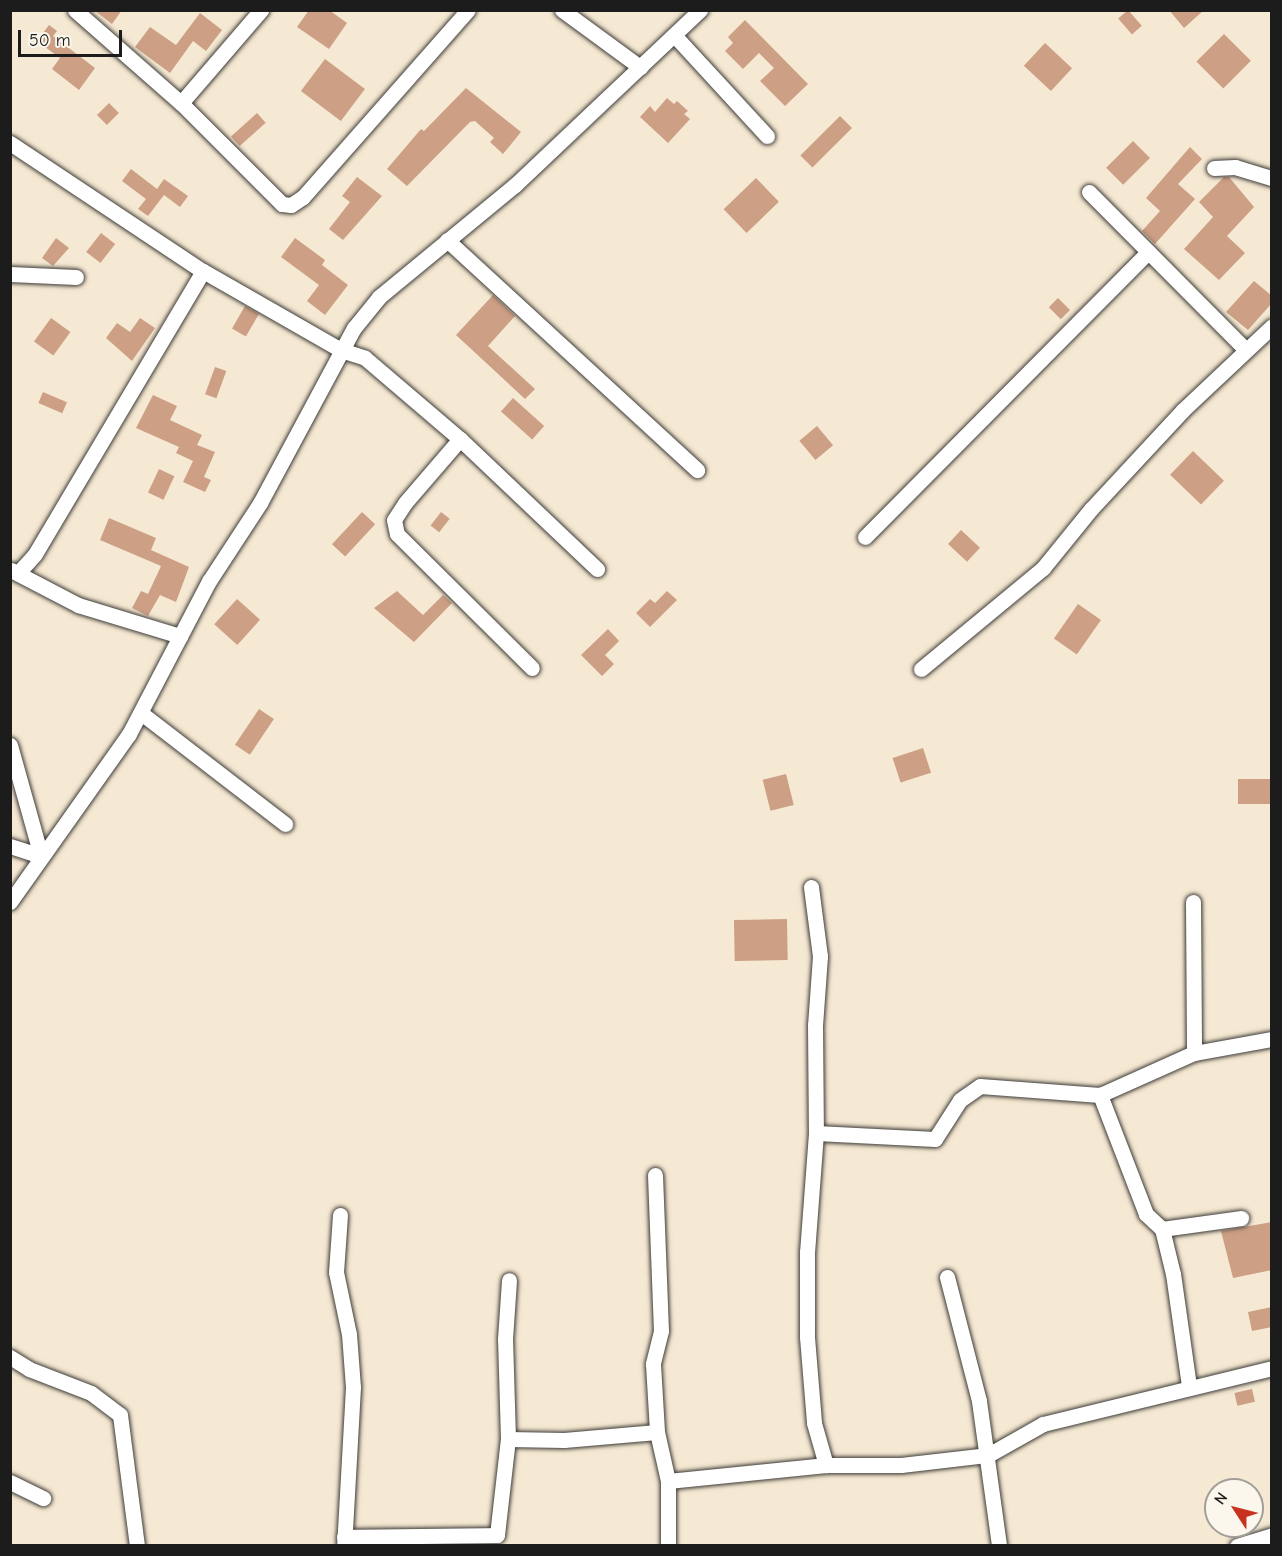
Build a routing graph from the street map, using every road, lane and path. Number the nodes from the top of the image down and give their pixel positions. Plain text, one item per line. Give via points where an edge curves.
1 (75, 10) edge
2 (261, 10) edge
3 (468, 10) edge
4 (561, 10) edge
5 (700, 10) edge
6 (675, 36) junction
7 (640, 68) junction
8 (181, 103) junction
9 (767, 136) dead end
10 (10, 143) edge
11 (1214, 168) dead end
12 (1272, 178) edge
13 (1089, 192) dead end
14 (447, 240) junction
15 (1148, 252) junction
16 (203, 271) junction
17 (10, 274) edge
18 (76, 278) dead end
19 (1272, 326) edge
20 (1245, 349) junction
21 (341, 350) junction
22 (460, 438) junction
23 (697, 470) dead end
24 (865, 537) dead end
25 (597, 569) dead end
26 (14, 571) edge
27 (180, 636) junction
28 (532, 668) dead end
29 (921, 669) dead end
30 (141, 713) junction
31 (10, 745) edge
32 (285, 824) dead end
33 (10, 846) edge
34 (41, 856) junction
35 (811, 886) dead end
36 (10, 902) edge
37 (1193, 902) dead end
38 (1272, 1039) edge
39 (1194, 1053) junction
40 (1100, 1095) junction
41 (816, 1133) junction
42 (655, 1175) dead end
43 (340, 1215) dead end
44 (1242, 1218) dead end
45 (1162, 1229) junction
46 (947, 1277) dead end
47 (509, 1280) dead end
48 (10, 1357) edge
49 (1272, 1368) edge
50 (1189, 1386) junction
51 (657, 1432) junction
52 (508, 1439) junction
53 (988, 1455) junction
54 (826, 1465) junction
55 (668, 1481) junction
56 (10, 1482) edge
57 (43, 1498) dead end
58 (1272, 1535) edge
59 (497, 1540) edge
60 (344, 1541) edge
61 (137, 1545) edge
62 (668, 1545) edge
63 (999, 1545) edge
64 (1237, 1545) edge

1 - 8 street
2 - 8 street
3 - 8 street via 291,205 282,204
4 - 7 street
5 - 6 street
6 - 7 street
6 - 9 street
7 - 14 street via 515,185
10 - 16 street
11 - 12 street via 1245,169
13 - 15 street
14 - 21 street via 379,297
14 - 23 street
15 - 20 street
15 - 24 street
16 - 21 street
16 - 26 street via 35,554
17 - 18 street
19 - 20 street
20 - 29 street via 1091,509 1043,568
21 - 22 street via 365,358
21 - 27 street via 273,479 209,581
22 - 25 street
22 - 28 street via 405,503 394,520 397,534
26 - 27 street via 78,605
27 - 30 street
30 - 32 street
30 - 34 street
31 - 34 street
33 - 34 street
34 - 36 street
35 - 41 street via 820,956 815,1025
37 - 39 street
38 - 39 street
39 - 40 street
40 - 41 street via 980,1086 960,1100 935,1139
40 - 45 street via 1146,1214
41 - 54 street via 807,1252 807,1337 814,1423
42 - 51 street via 661,1322 653,1364
43 - 60 street via 336,1272 349,1334 353,1387
44 - 45 street
45 - 50 street via 1173,1274
46 - 53 street via 979,1401
47 - 52 street via 505,1339
48 - 61 street via 29,1369 91,1393 120,1415
49 - 50 street
50 - 53 street via 1043,1424
51 - 52 street via 564,1440
51 - 55 street
52 - 59 street
53 - 54 street via 901,1465
53 - 63 street
54 - 55 street
55 - 62 street
56 - 57 street
58 - 64 street
59 - 60 street

